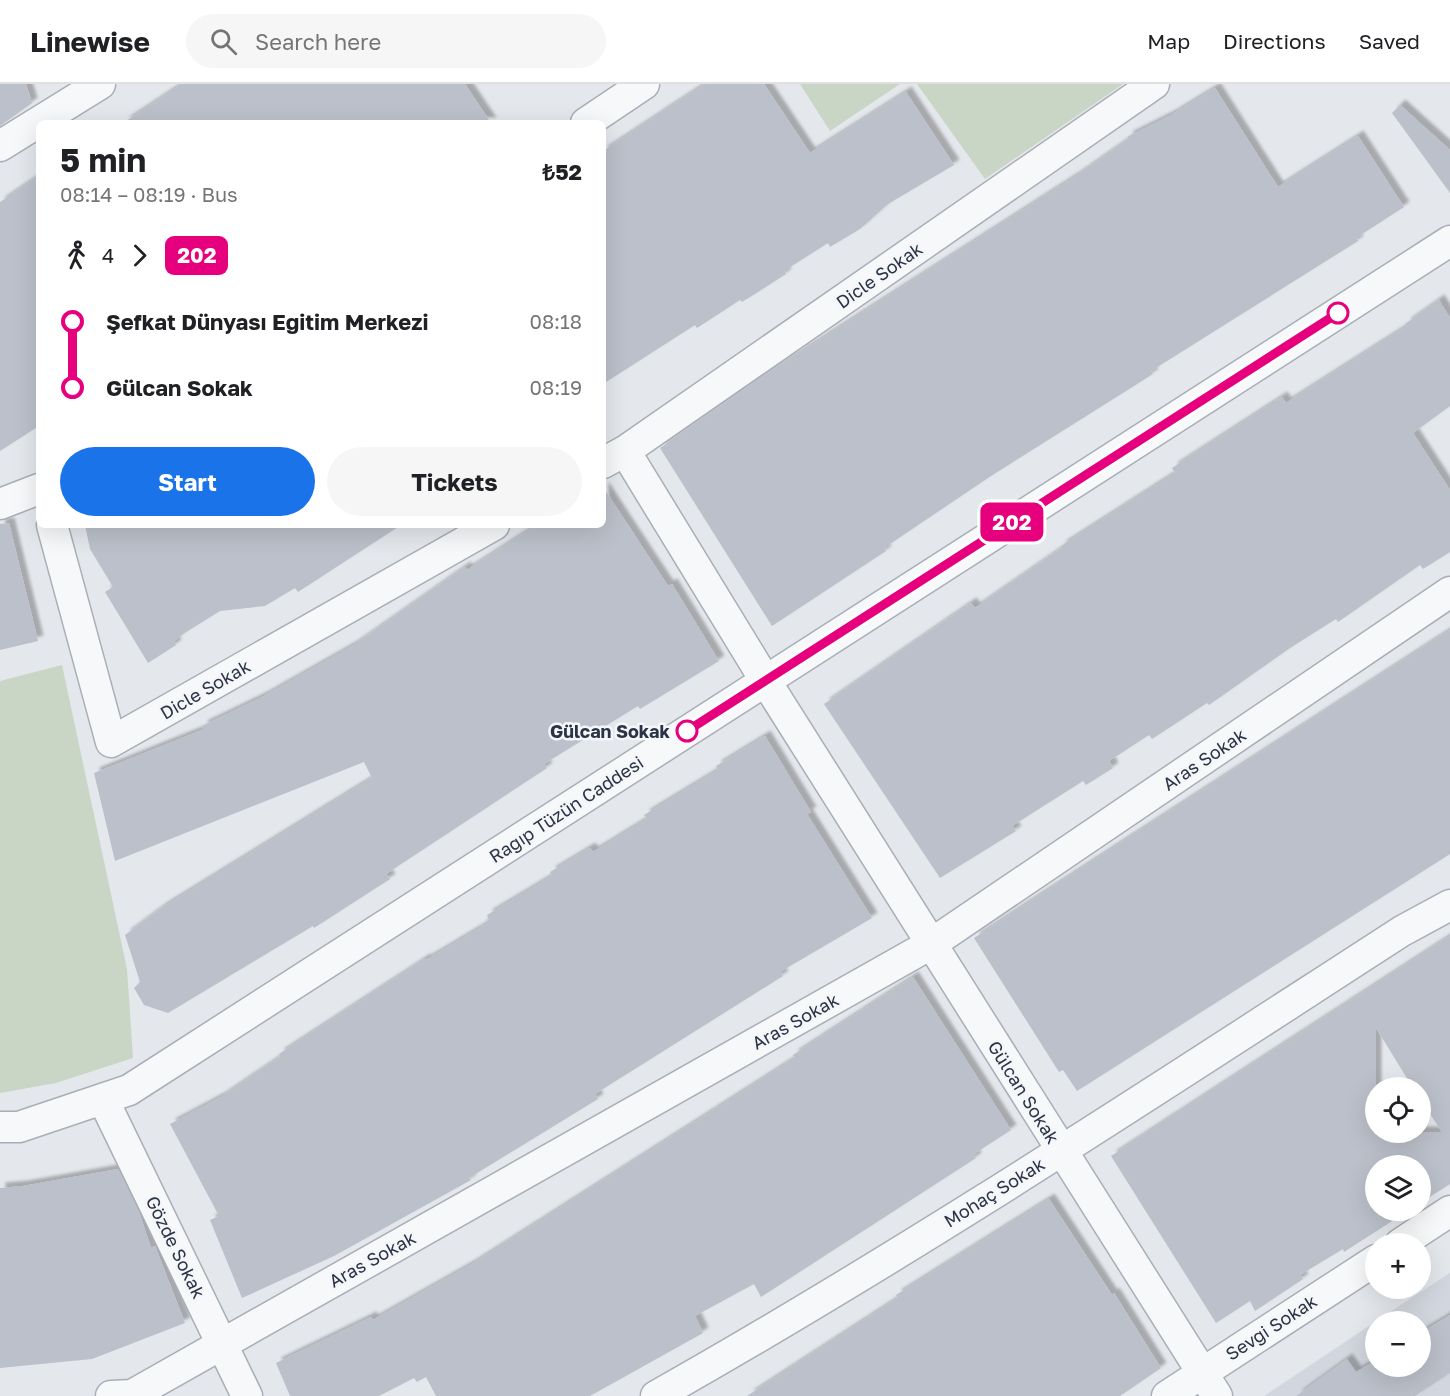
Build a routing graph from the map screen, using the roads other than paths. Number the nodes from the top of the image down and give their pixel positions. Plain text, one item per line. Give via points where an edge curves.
1 (100, 84) edge
2 (644, 84) edge
3 (1154, 84) edge
4 (42, 120) edge
5 (590, 120) edge
6 (36, 124) edge
7 (0, 146) edge
8 (1450, 241) edge
9 (614, 457) edge
10 (36, 490) edge
11 (0, 504) edge
12 (53, 528) edge
13 (489, 528) edge
14 (1450, 592) edge
15 (765, 680) junction
16 (1450, 905) edge
17 (931, 944) junction
18 (103, 1099) junction
19 (0, 1127) edge
20 (1061, 1151) junction
21 (1450, 1211) edge
22 (1417, 1233) edge
23 (1365, 1268) edge
24 (223, 1343) junction
25 (1209, 1384) edge
26 (111, 1396) edge
27 (247, 1396) edge
28 (656, 1396) edge
29 (1167, 1396) edge

1 - 4 street
2 - 5 street
3 - 9 street, Dicle Sokak
6 - 7 street
8 - 15 street, Ragıp Tüzün Caddesi
9 - 15 street, Gülcan Sokak
10 - 11 street
12 - 13 street, Dicle Sokak via 111,742
14 - 17 street, Aras Sokak
15 - 17 street, Gülcan Sokak
15 - 18 street, Ragıp Tüzün Caddesi via 139,1083
16 - 20 street, Mohaç Sokak via 1402,931
17 - 20 street, Gülcan Sokak
17 - 24 street, Aras Sokak
18 - 19 street, Ragıp Tüzün Caddesi via 19,1127
18 - 24 street, Gözde Sokak
20 - 25 street, Gülcan Sokak
20 - 28 street, Mohaç Sokak via 760,1337
21 - 22 street
23 - 25 street, Sevgi Sokak
24 - 26 street, Aras Sokak via 132,1395
24 - 27 street, Gözde Sokak
25 - 29 street, Sevgi Sokak

